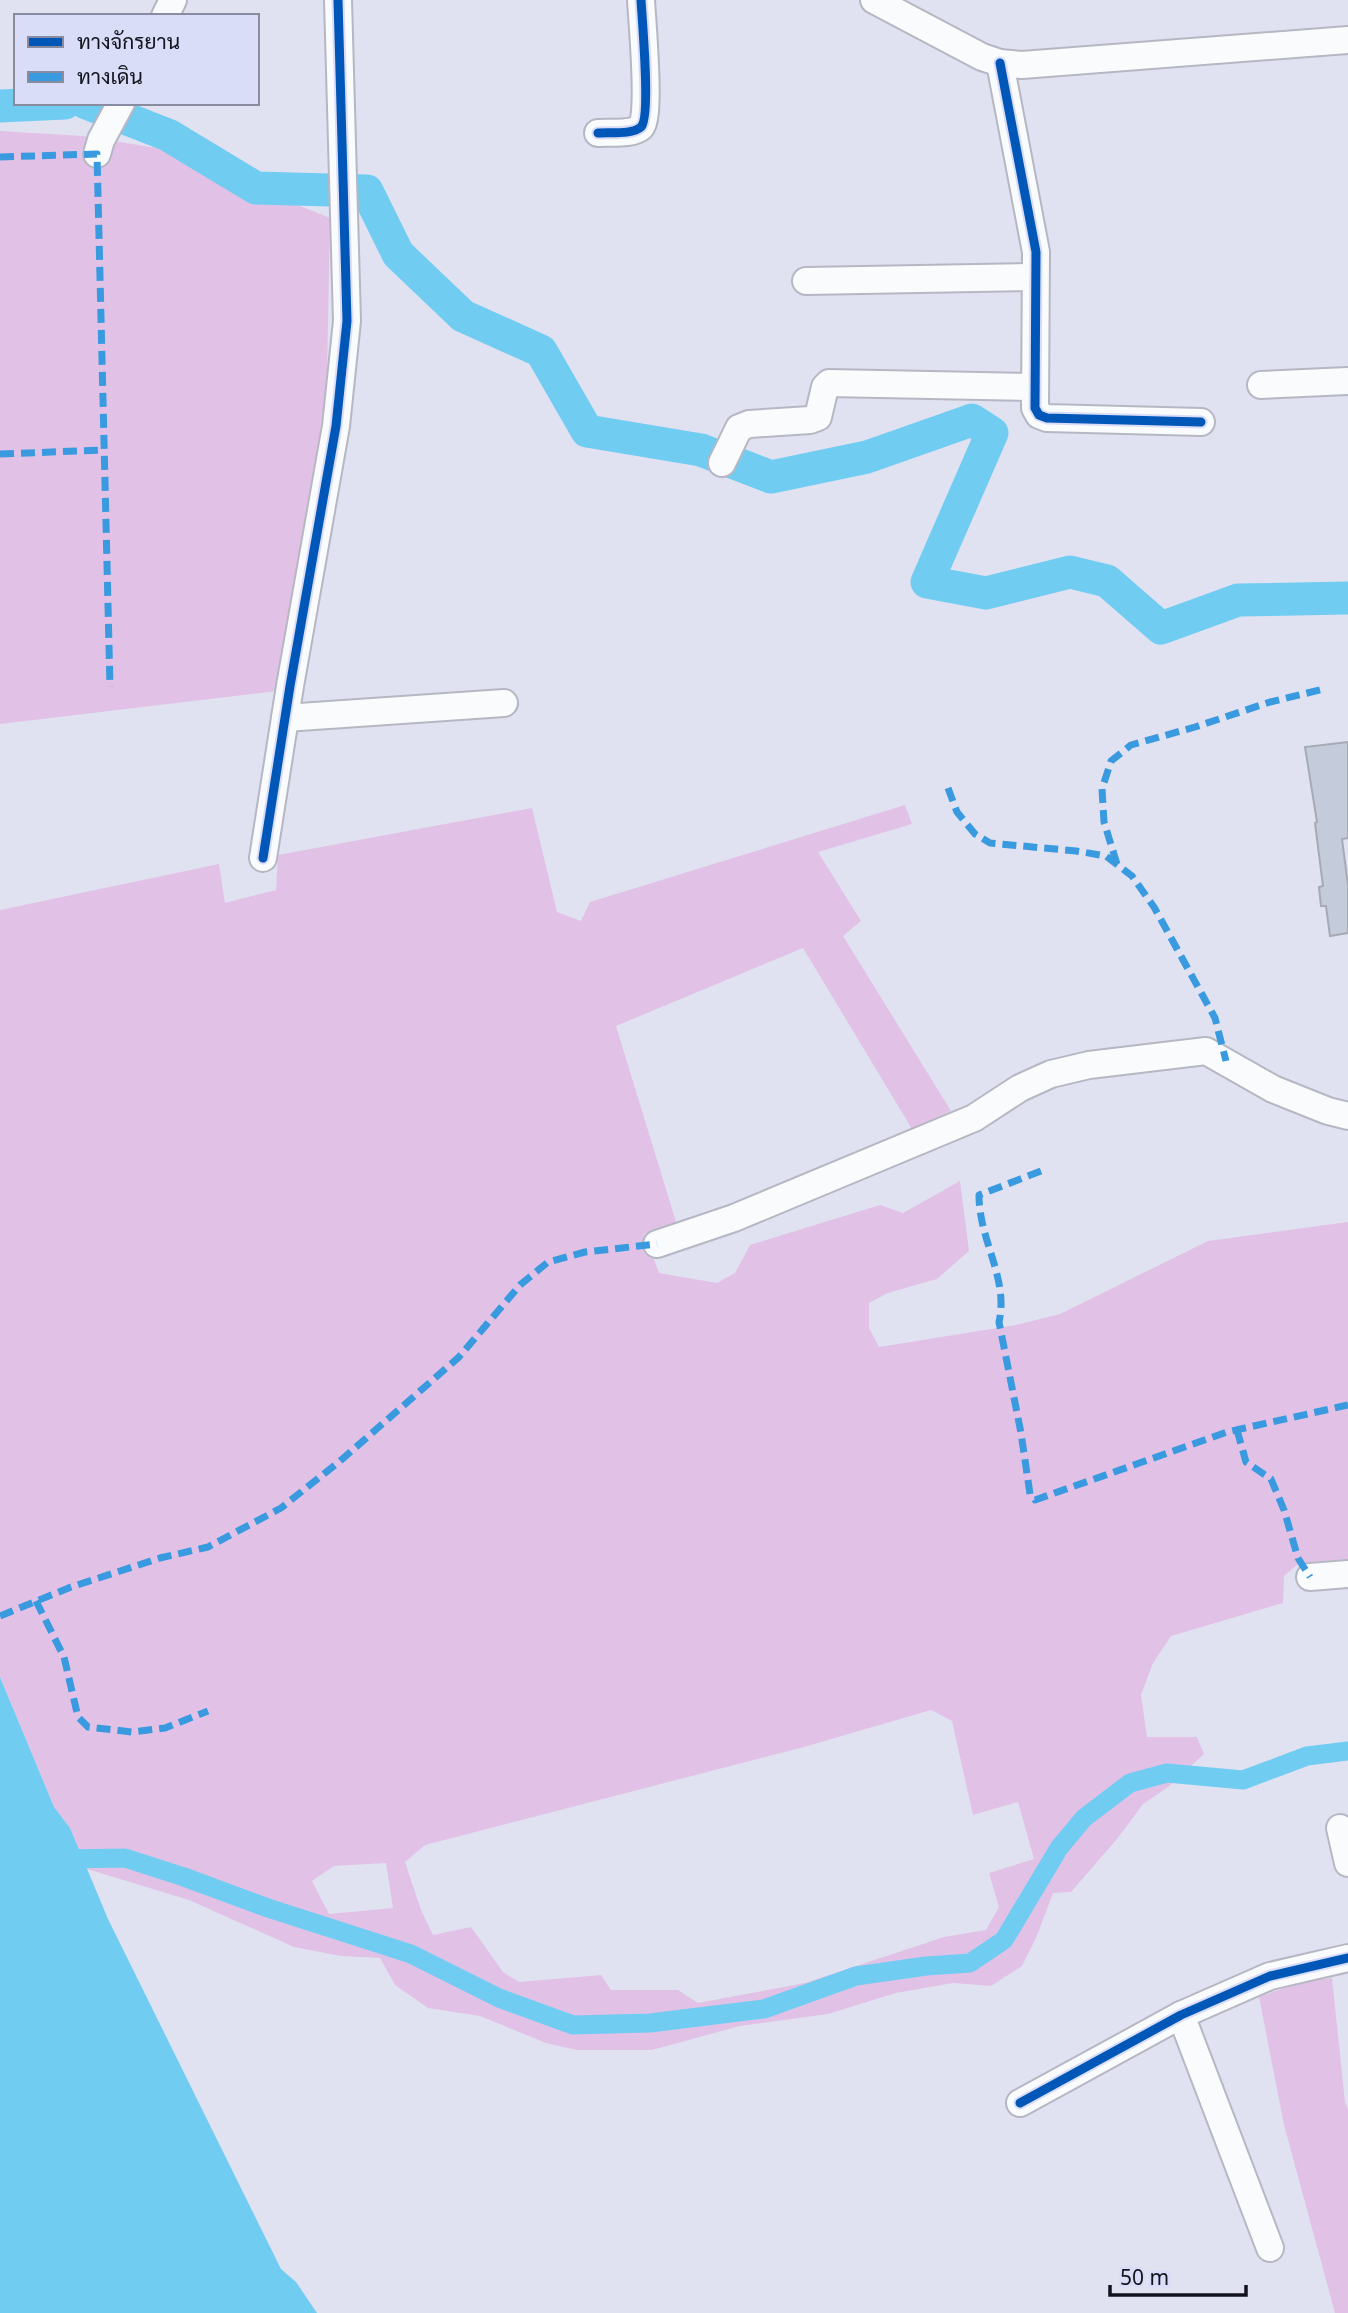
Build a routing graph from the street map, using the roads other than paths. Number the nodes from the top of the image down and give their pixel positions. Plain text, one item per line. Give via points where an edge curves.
1 (338, 0) edge
2 (641, 0) edge
3 (874, 0) edge
4 (1348, 40) edge
5 (1000, 64) junction
6 (120, 105) edge
7 (597, 133) dead end
8 (99, 147) dead end
9 (1035, 277) junction
10 (806, 281) dead end
11 (1348, 381) edge
12 (1261, 385) dead end
13 (1035, 387) junction
14 (1201, 422) dead end
15 (727, 451) dead end
16 (504, 703) dead end
17 (285, 718) junction
18 (263, 858) dead end
19 (1348, 1116) edge
20 (657, 1244) dead end
21 (1348, 1574) edge
22 (1310, 1577) dead end
23 (1340, 1828) dead end
24 (1348, 1863) edge
25 (1348, 1958) edge
26 (1181, 2015) junction
27 (1020, 2103) dead end
28 (1270, 2248) dead end

1 - 17 street via 347,321 336,426
2 - 7 street via 644,123 633,131
3 - 5 street
4 - 5 street
5 - 9 street via 1036,252
6 - 8 street
9 - 10 street
9 - 13 street
11 - 12 street
13 - 14 street via 1035,408 1047,418
13 - 15 street via 835,382 825,387 815,419 749,424 739,428
16 - 17 street
17 - 18 street
19 - 20 street via 1273,1089 1206,1051 1089,1065 1051,1074 951,1128 734,1218
21 - 22 street
23 - 24 street
25 - 26 street via 1270,1976
26 - 27 street
26 - 28 street

